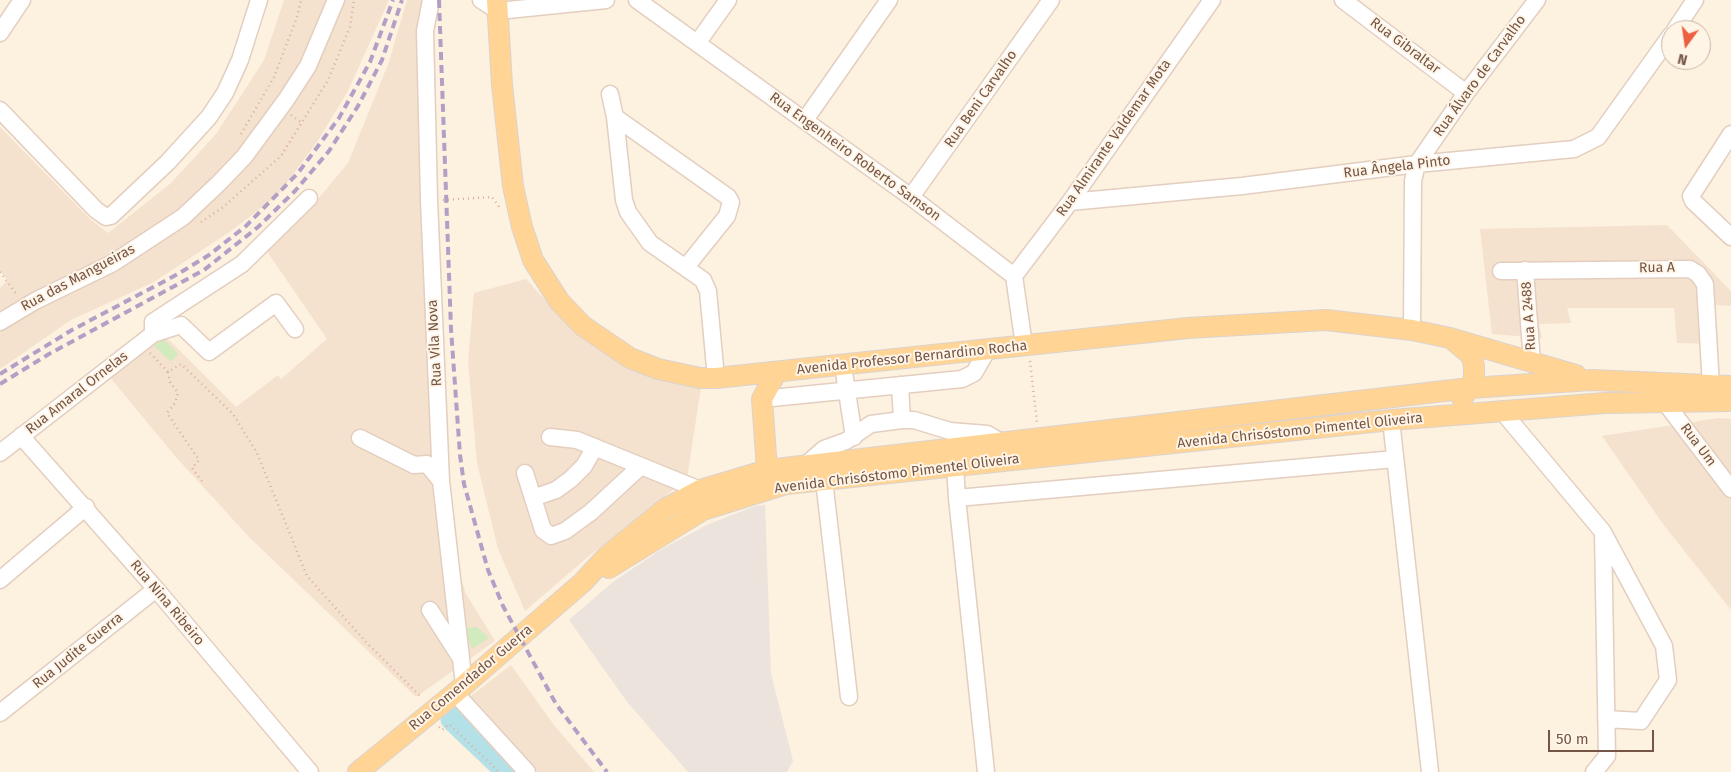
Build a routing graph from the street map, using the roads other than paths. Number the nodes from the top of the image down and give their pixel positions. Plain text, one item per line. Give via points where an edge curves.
1 (22, 0) edge
2 (259, 0) edge
3 (336, 0) edge
4 (431, 0) edge
5 (606, 0) edge
6 (637, 0) edge
7 (728, 0) edge
8 (889, 0) edge
9 (1051, 0) edge
10 (1212, 0) edge
11 (1343, 0) edge
12 (1537, 0) edge
13 (1695, 0) edge
14 (492, 4) edge
15 (1365, 6) edge
16 (1682, 20) edge
17 (0, 33) edge
18 (698, 42) junction
19 (1661, 49) edge
20 (1466, 93) junction
21 (610, 94) dead end
22 (0, 110) edge
23 (615, 117) junction
24 (805, 120) junction
25 (1730, 136) edge
26 (1417, 164) junction
27 (911, 197) junction
28 (309, 198) dead end
29 (1070, 202) junction
30 (1731, 237) edge
31 (686, 267) junction
32 (1525, 270) junction
33 (1501, 271) dead end
34 (1014, 276) junction
35 (0, 322) edge
36 (295, 330) dead end
37 (1412, 330) junction
38 (147, 338) junction
39 (1450, 338) junction
40 (1026, 345) junction
41 (988, 349) junction
42 (921, 356) junction
43 (1532, 362) junction
44 (843, 366) junction
45 (776, 373) junction
46 (737, 376) junction
47 (716, 378) junction
48 (1592, 380) junction
49 (923, 383) junction
50 (900, 385) junction
51 (1721, 386) edge
52 (1470, 388) junction
53 (845, 390) junction
54 (762, 399) junction
55 (1664, 401) junction
56 (1731, 401) edge
57 (1502, 411) junction
58 (902, 420) junction
59 (1399, 420) junction
60 (21, 436) junction
61 (550, 436) dead end
62 (854, 437) junction
63 (360, 438) dead end
64 (1001, 442) junction
65 (595, 448) junction
66 (0, 453) edge
67 (1395, 459) junction
68 (808, 463) junction
69 (641, 466) junction
70 (955, 466) junction
71 (767, 470) junction
72 (525, 473) dead end
73 (824, 480) junction
74 (442, 481) junction
75 (786, 484) junction
76 (1731, 489) edge
77 (700, 490) junction
78 (533, 498) junction
79 (958, 498) junction
80 (86, 507) junction
81 (1603, 532) junction
82 (0, 580) edge
83 (583, 582) junction
84 (156, 589) junction
85 (430, 610) dead end
86 (461, 659) junction
87 (849, 697) dead end
88 (446, 701) junction
89 (0, 713) edge
90 (1606, 719) junction
91 (310, 772) edge
92 (358, 772) edge
93 (527, 772) edge
94 (986, 772) edge
95 (1430, 772) edge
96 (1594, 772) edge

1 - 17 street
2 - 22 street via 240,60 209,117 168,162 111,216 106,217 96,210
3 - 35 street, Rua das Mangueiras via 308,66 286,100 242,159 183,217 113,263
4 - 74 street, Rua Vila Nova via 425,31
5 - 14 street
6 - 18 street, Rua Engenheiro Roberto Samson
7 - 18 street
8 - 24 street
9 - 27 street, Rua Beni Carvalho
10 - 29 street, Rua Almirante Valdemar Mota
11 - 15 street, Rua Gibraltar
12 - 20 street, Rua Álvaro de Carvalho
13 - 16 street
14 - 47 main road, Avenida Professor Bernardino Rocha via 518,212 533,260 546,283 559,302 583,326 630,358 680,374
15 - 20 street, Rua Gibraltar
18 - 24 street, Rua Engenheiro Roberto Samson
19 - 26 street, Rua Ângela Pinto via 1598,137 1588,144 1574,149
20 - 26 street, Rua Álvaro de Carvalho
21 - 23 street
23 - 31 street via 628,212 650,243
23 - 31 street via 728,197 727,216
24 - 27 street, Rua Engenheiro Roberto Samson
25 - 30 street via 1691,193 1691,198
26 - 29 street, Rua Ângela Pinto via 1242,186
26 - 37 street, Rua Álvaro de Carvalho via 1413,181
27 - 34 street, Rua Engenheiro Roberto Samson
28 - 38 street via 242,264 153,322
29 - 34 street, Rua Almirante Valdemar Mota
31 - 47 street via 703,280 708,291
32 - 33 street, Rua A
32 - 43 street, Rua A 2488
32 - 51 street, Rua A via 1690,269 1704,284
34 - 40 street
36 - 38 street via 276,303 209,352 182,325
37 - 39 main road, Avenida Professor Bernardino Rocha
37 - 40 main road, Avenida Professor Bernardino Rocha via 1334,320 1287,320
38 - 60 street, Rua Amaral Ornelas
39 - 43 main road, Avenida Professor Bernardino Rocha
39 - 52 main road via 1471,356 1474,378
40 - 41 main road, Avenida Professor Bernardino Rocha
41 - 42 main road, Avenida Professor Bernardino Rocha
41 - 49 street via 974,373 962,379
42 - 44 main road, Avenida Professor Bernardino Rocha
42 - 49 street
43 - 48 main road, Avenida Professor Bernardino Rocha
44 - 45 main road, Avenida Professor Bernardino Rocha
44 - 53 street
45 - 46 main road, Avenida Professor Bernardino Rocha
45 - 54 main road
46 - 47 main road, Avenida Professor Bernardino Rocha
46 - 54 main road
48 - 51 main road, Avenida Chrisóstomo Pimentel Oliveira
48 - 52 main road, Avenida Chrisóstomo Pimentel Oliveira
49 - 50 street
50 - 53 street
50 - 58 street
52 - 59 main road via 1454,406
52 - 64 main road, Avenida Chrisóstomo Pimentel Oliveira
53 - 54 street
53 - 62 street
54 - 71 main road
55 - 56 main road, Avenida Chrisóstomo Pimentel Oliveira
55 - 57 main road, Avenida Chrisóstomo Pimentel Oliveira
55 - 76 street, Rua Um
57 - 59 main road, Avenida Chrisóstomo Pimentel Oliveira
57 - 81 street
58 - 62 street via 871,424
58 - 64 street via 914,420 950,431 987,434
59 - 67 street
59 - 70 main road, Avenida Chrisóstomo Pimentel Oliveira
60 - 66 street, Rua Amaral Ornelas
60 - 80 street, Rua Nina Ribeiro
61 - 65 street via 577,440
62 - 68 street via 824,449
63 - 74 street via 414,464 427,464
64 - 68 main road, Avenida Chrisóstomo Pimentel Oliveira
65 - 69 street
65 - 78 street via 571,479 556,490
67 - 79 street
67 - 95 street
68 - 71 main road, Avenida Chrisóstomo Pimentel Oliveira
69 - 77 street
69 - 78 street via 565,532 551,536 543,530
70 - 73 main road, Avenida Chrisóstomo Pimentel Oliveira
70 - 79 street
71 - 75 main road
71 - 77 main road, Avenida Chrisóstomo Pimentel Oliveira
72 - 78 street
73 - 75 main road, Avenida Chrisóstomo Pimentel Oliveira
73 - 87 street
74 - 86 street, Rua Vila Nova
75 - 83 main road, Avenida Chrisóstomo Pimentel Oliveira via 703,510
77 - 83 main road, Avenida Chrisóstomo Pimentel Oliveira via 647,522 607,556
79 - 94 street
80 - 82 street
80 - 84 street, Rua Nina Ribeiro
81 - 90 street
81 - 90 street via 1664,646 1668,680 1641,721
83 - 88 main road, Rua Comendador Guerra
84 - 89 street, Rua Judite Guerra
84 - 91 street, Rua Nina Ribeiro
85 - 86 street
86 - 88 street, Rua Vila Nova
88 - 92 main road, Rua Comendador Guerra
88 - 93 street
90 - 96 street via 1607,756

